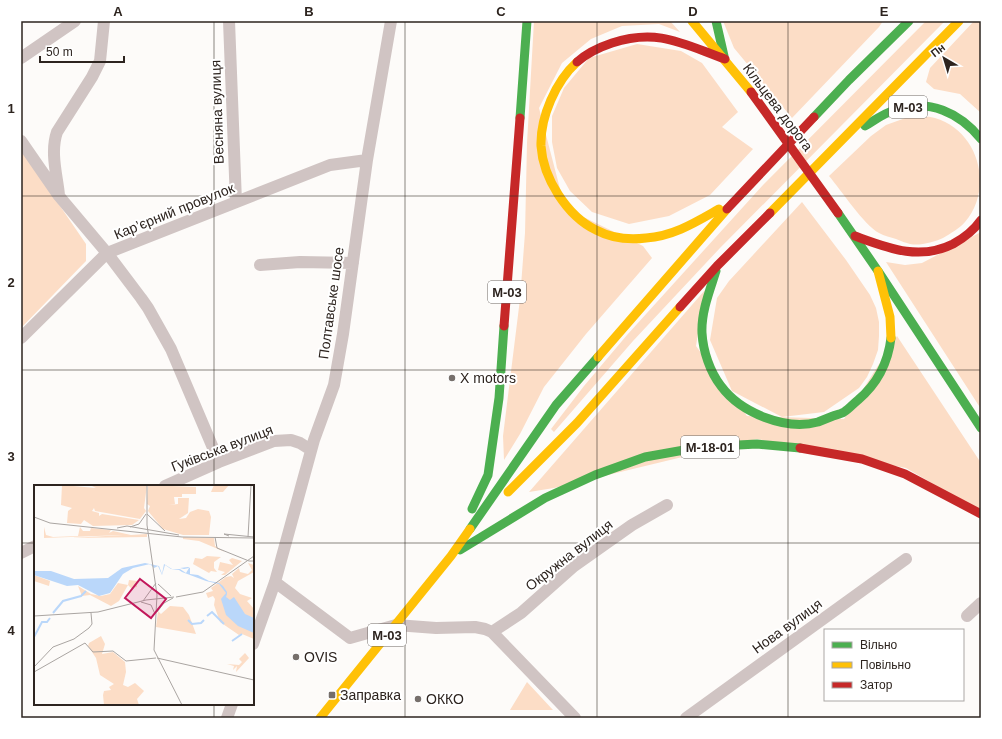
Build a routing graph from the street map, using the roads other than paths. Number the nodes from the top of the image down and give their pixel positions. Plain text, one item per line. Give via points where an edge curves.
1 (75, 21) edge
2 (104, 21) edge
3 (229, 21) edge
4 (391, 21) edge
5 (527, 21) edge
6 (692, 21) edge
7 (716, 21) edge
8 (909, 21) edge
9 (959, 21) edge
10 (890, 26) dead end
11 (21, 58) edge
12 (724, 59) junction
13 (849, 80) junction
14 (981, 139) edge
15 (21, 141) edge
16 (834, 147) junction
17 (367, 160) junction
18 (59, 196) junction
19 (236, 202) junction
20 (732, 202) junction
21 (981, 220) edge
22 (855, 236) junction
23 (107, 253) junction
24 (352, 263) junction
25 (260, 265) dead end
26 (718, 266) junction
27 (878, 271) junction
28 (21, 338) edge
29 (981, 428) edge
30 (311, 450) junction
31 (219, 462) junction
32 (167, 485) edge
33 (667, 506) dead end
34 (981, 514) edge
35 (471, 528) junction
36 (34, 546) edge
37 (21, 553) edge
38 (451, 556) junction
39 (906, 559) dead end
40 (275, 582) junction
41 (981, 602) edge
42 (966, 616) dead end
43 (396, 625) junction
44 (492, 632) junction
45 (254, 641) edge
46 (232, 705) edge
47 (227, 718) edge
48 (320, 718) edge
49 (575, 718) edge
50 (686, 718) edge

1 - 11 street
2 - 18 street via 100,60 55,140
3 - 19 street, Весняна вулиця
4 - 17 street, Полтавське шосе
5 - 38 highway, М-03 via 499,398 488,475
6 - 12 highway, Кільцева дорога
7 - 12 highway
8 - 13 highway
9 - 16 highway
10 - 13 highway
12 - 20 highway via 652,36 627,38 587,53 570,67 552,97 543,124 542,151 548,177 561,199 577,217 595,230 619,238 663,236 683,229
12 - 22 highway, Кільцева дорога, bridge via 751,92
13 - 20 highway
14 - 16 highway, М-03 via 959,116 940,108 921,105 901,108 882,115
15 - 18 street
16 - 26 highway, М-03
17 - 19 street, Кар’єрний провулок via 330,165
17 - 24 street, Полтавське шосе
18 - 23 street
19 - 23 street, Кар’єрний провулок
20 - 35 highway via 556,405
21 - 22 highway via 966,237 949,247 930,253 910,253
22 - 27 highway
23 - 28 street, Кар’єрний провулок
23 - 31 street via 141,298 171,349
24 - 25 street via 300,262
24 - 30 street, Полтавське шосе via 334,385
26 - 27 highway via 704,311 702,332 705,354 713,374 740,406 759,417 779,423 801,425 828,419 859,401 874,385 884,366 890,346 891,324
26 - 35 highway, М-03 via 577,423
27 - 29 highway
30 - 31 street, Гуківська вулиця via 291,440 274,441
30 - 40 street, Полтавське шосе
31 - 32 street, Гуківська вулиця
33 - 44 street, Окружна вулиця via 632,525 574,566 521,613
34 - 38 highway, М-18-01 via 905,474 862,460 806,448 757,444 701,447 645,457 595,475 545,498
35 - 38 highway, М-03
36 - 37 street
38 - 43 highway, М-03
39 - 50 street, Нова вулиця
40 - 43 street via 350,638
40 - 45 street, Полтавське шосе
41 - 42 street
43 - 44 street via 475,627
43 - 48 highway, М-03
44 - 49 street
46 - 47 street

